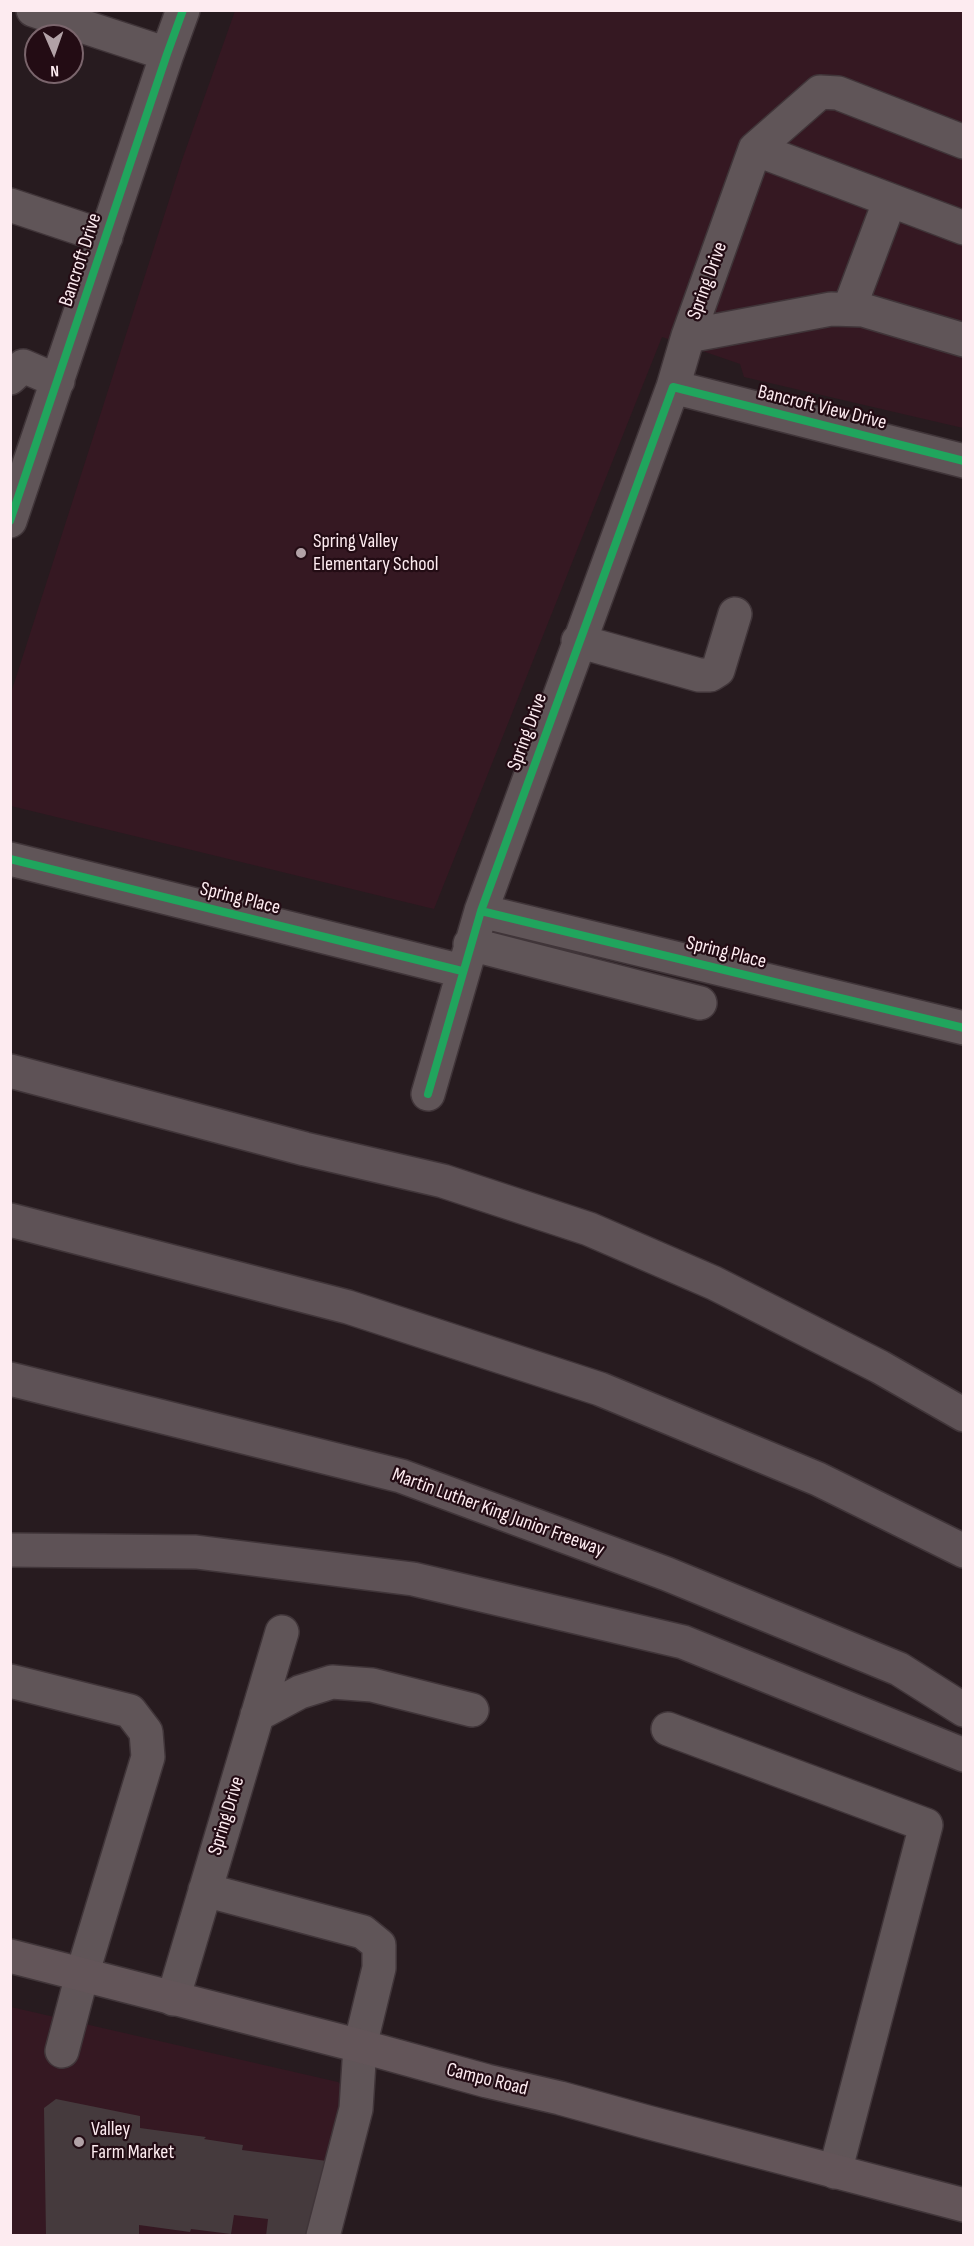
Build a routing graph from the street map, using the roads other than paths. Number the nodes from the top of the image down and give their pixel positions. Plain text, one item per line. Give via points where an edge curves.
1 (33, 10) edge
2 (183, 10) edge
3 (166, 54) junction
4 (963, 142) edge
5 (755, 149) junction
6 (890, 200) junction
7 (10, 205) edge
8 (963, 228) edge
9 (106, 237) junction
10 (849, 309) junction
11 (688, 336) junction
12 (963, 340) edge
13 (10, 378) edge
14 (58, 381) junction
15 (673, 387) junction
16 (963, 461) edge
17 (10, 521) edge
18 (735, 614) dead end
19 (578, 641) junction
20 (10, 859) edge
21 (481, 911) junction
22 (466, 957) junction
23 (700, 1003) dead end
24 (963, 1028) edge
25 (10, 1071) edge
26 (428, 1094) dead end
27 (10, 1220) edge
28 (10, 1379) edge
29 (963, 1415) edge
30 (10, 1550) edge
31 (963, 1551) edge
32 (282, 1632) dead end
33 (10, 1681) edge
34 (472, 1710) dead end
35 (963, 1710) edge
36 (257, 1715) junction
37 (668, 1729) dead end
38 (963, 1755) edge
39 (205, 1890) junction
40 (10, 1956) edge
41 (82, 1975) junction
42 (173, 1999) junction
43 (360, 2046) junction
44 (62, 2051) dead end
45 (835, 2172) junction
46 (963, 2205) edge
47 (323, 2235) edge

1 - 3 street
2 - 3 street, Bancroft Drive
3 - 9 street, Bancroft Drive
4 - 5 street via 838,93 820,92
5 - 6 street
5 - 11 street, Spring Drive
6 - 8 street
6 - 10 street
7 - 9 street
9 - 14 street, Bancroft Drive
10 - 11 street
10 - 12 street
11 - 15 street, Spring Drive
13 - 14 street via 23,366
14 - 17 street, Bancroft Drive
15 - 16 street, Bancroft View Drive
15 - 19 street, Spring Drive
18 - 19 street via 718,670 710,675
19 - 21 street, Spring Drive
20 - 22 street, Spring Place
21 - 22 street, Spring Drive
21 - 24 street, Spring Place
22 - 23 street, Spring Place
22 - 26 street, Spring Drive
25 - 29 highway via 443,1181 589,1229 714,1283 880,1367
27 - 31 highway via 348,1307 600,1389 818,1479
28 - 35 highway, Martin Luther King Junior Freeway via 400,1476 667,1574 899,1669
30 - 38 highway via 196,1552 413,1579 682,1642
32 - 36 street, Spring Drive
33 - 41 street via 129,1712 146,1732 148,1757
34 - 36 street via 372,1685 332,1682 300,1692
36 - 39 street, Spring Drive
37 - 45 street via 926,1825
39 - 42 street, Spring Drive
39 - 43 street via 363,1932 379,1945 378,1968
40 - 41 main road, Campo Road
41 - 42 main road, Campo Road
41 - 44 street
42 - 43 main road, Campo Road
43 - 45 main road, Campo Road
43 - 47 street via 356,2109
45 - 46 main road, Campo Road

